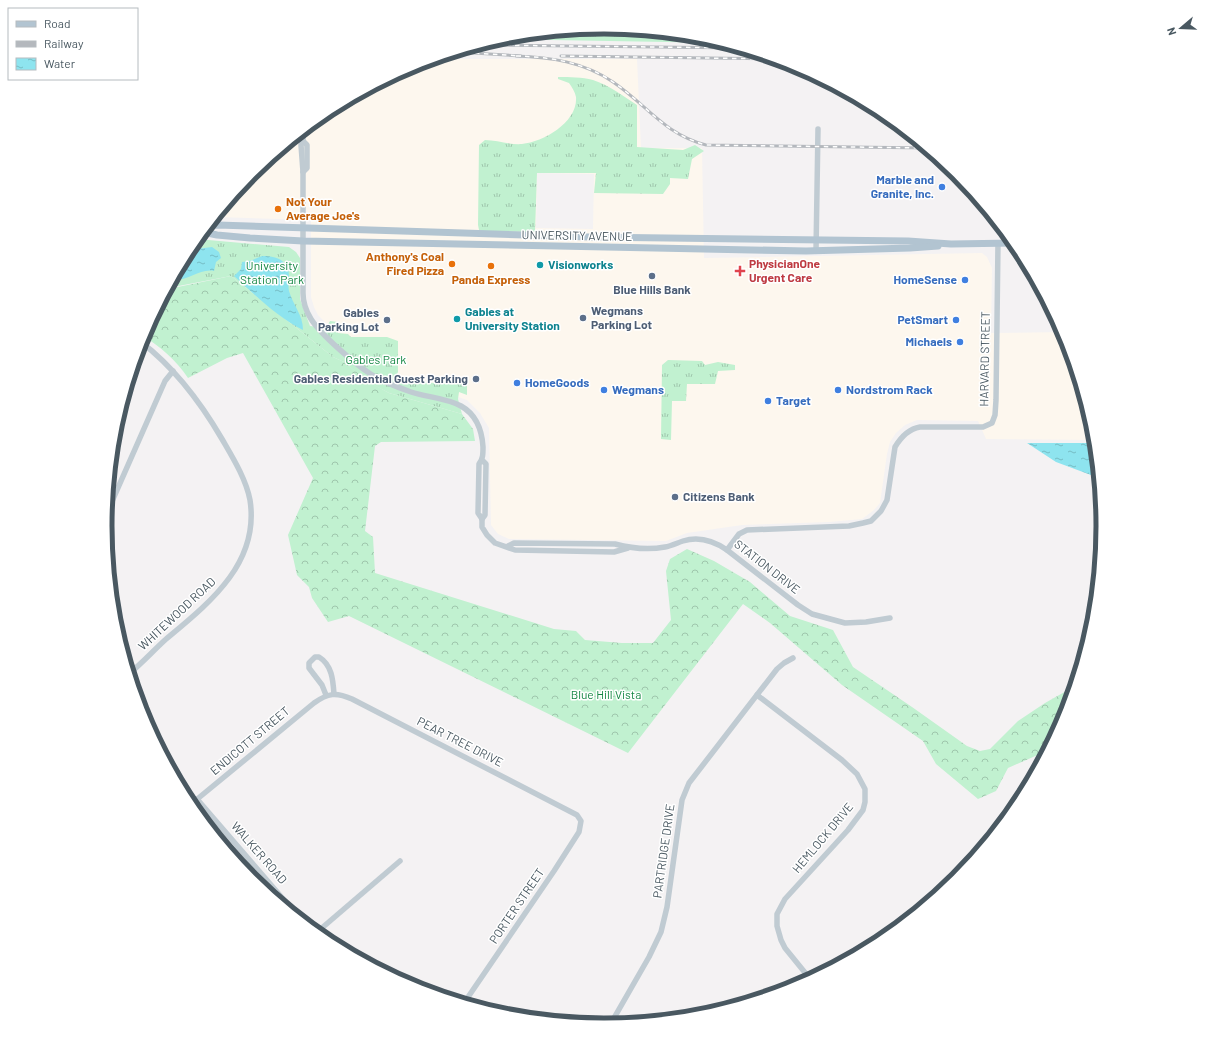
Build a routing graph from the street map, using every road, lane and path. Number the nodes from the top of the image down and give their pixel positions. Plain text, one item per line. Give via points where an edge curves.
1 (818, 129) dead end
2 (304, 137) edge
3 (215, 225) edge
4 (303, 229) junction
5 (209, 233) edge
6 (816, 240) junction
7 (303, 241) junction
8 (998, 243) junction
9 (951, 244) junction
10 (1007, 244) edge
11 (816, 251) junction
12 (146, 346) edge
13 (173, 372) junction
14 (113, 499) edge
15 (727, 550) junction
16 (890, 618) dead end
17 (793, 658) dead end
18 (134, 670) edge
19 (334, 694) junction
20 (326, 695) junction
21 (757, 695) junction
22 (197, 799) joint
23 (580, 818) joint
24 (400, 861) dead end
25 (285, 901) edge
26 (321, 929) edge
27 (807, 975) edge
28 (467, 999) edge
29 (614, 1019) edge

1 - 6 street
2 - 4 street, STATION DRIVE via 301,145
3 - 4 main road, UNIVERSITY AVENUE
4 - 6 main road, UNIVERSITY AVENUE
4 - 7 street, STATION DRIVE
5 - 7 main road, UNIVERSITY AVENUE
6 - 9 main road, UNIVERSITY AVENUE
6 - 11 street
7 - 11 main road, UNIVERSITY AVENUE
7 - 15 street, STATION DRIVE via 303,297 314,323 356,363 377,378 412,392 460,405 474,417 480,428 482,442 478,513 482,519 482,527 495,543 508,546 514,543 615,544 628,548 658,548 697,539 713,541
8 - 9 main road, UNIVERSITY AVENUE
8 - 10 main road, UNIVERSITY AVENUE
8 - 15 street, HARVARD STREET via 996,400 992,423 983,427 920,427 904,434 895,447 885,506 867,522 849,526 747,530 740,534
9 - 11 main road, UNIVERSITY AVENUE via 915,248
12 - 13 street, WHITEWOOD ROAD
13 - 14 street via 165,381
13 - 18 street, WHITEWOOD ROAD via 209,416 238,468 250,500 249,533 246,549 238,566 214,597
15 - 16 street, STATION DRIVE via 812,614 845,622
17 - 21 street, PARTRIDGE DRIVE via 777,669
19 - 20 street, PEAR TREE DRIVE
19 - 20 street via 332,674 323,659 315,657 309,663 309,668
19 - 23 street, PEAR TREE DRIVE via 352,699 573,812
20 - 22 street, ENDICOTT STREET
21 - 27 street, HEMLOCK DRIVE via 842,760 857,774 865,789 863,810 785,899 777,914 781,940
21 - 29 street, PARTRIDGE DRIVE via 689,783 682,800 662,932
22 - 25 street, WALKER ROAD
23 - 28 street, PORTER STREET via 579,832
24 - 26 street

